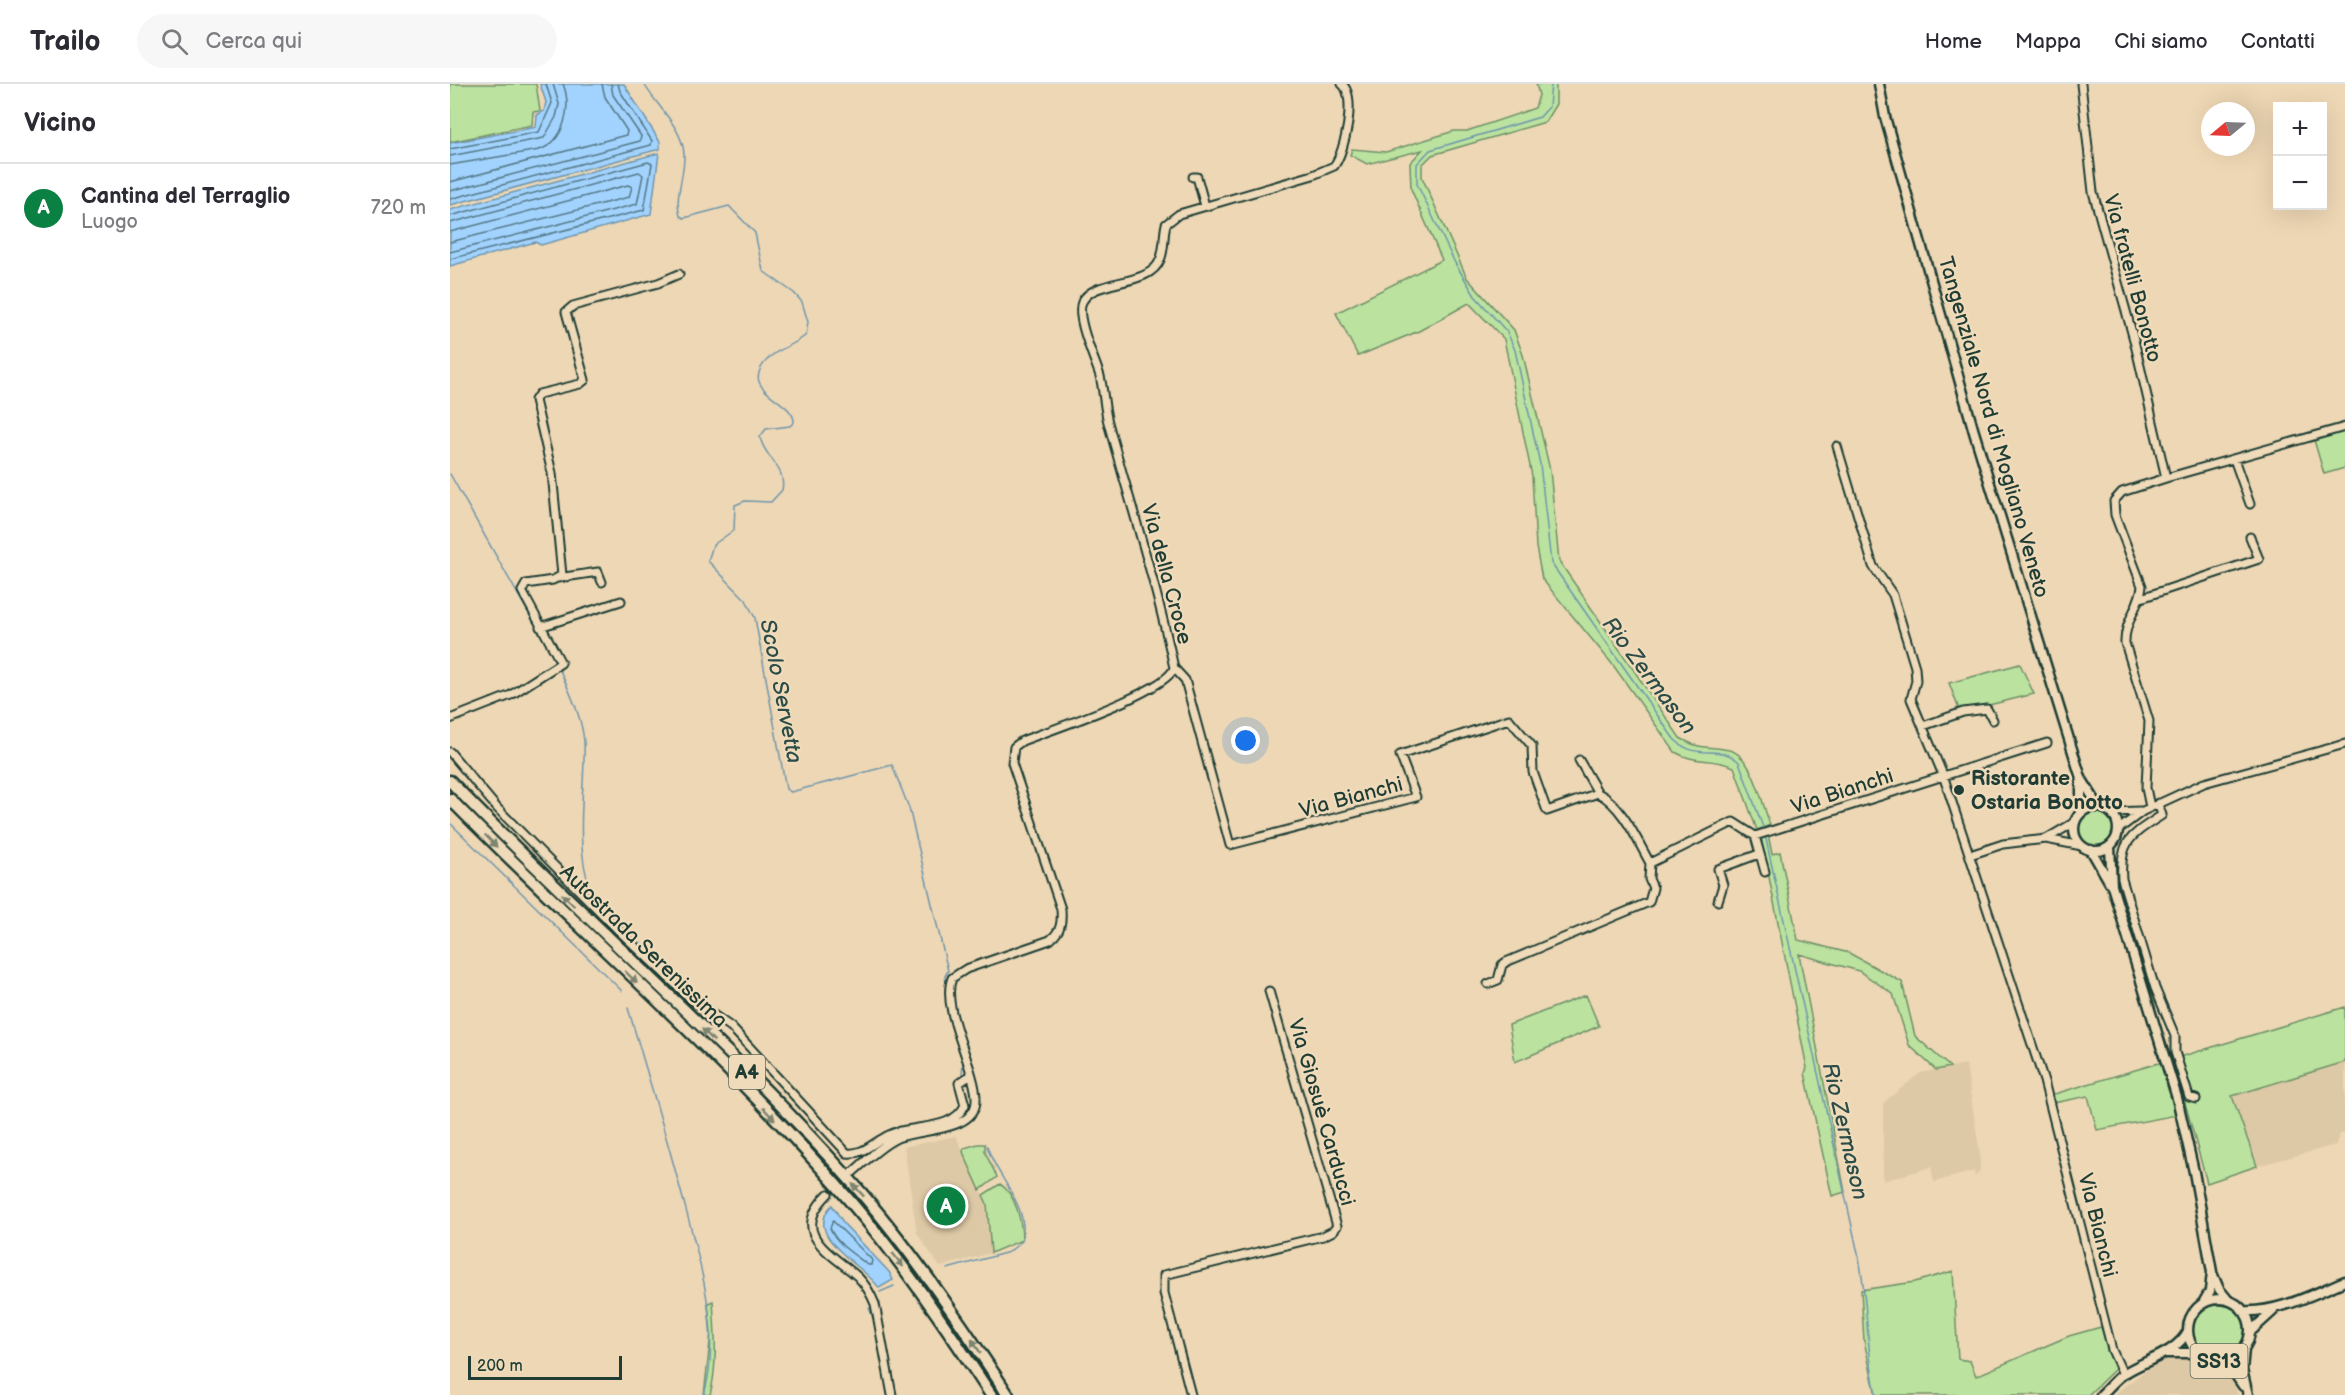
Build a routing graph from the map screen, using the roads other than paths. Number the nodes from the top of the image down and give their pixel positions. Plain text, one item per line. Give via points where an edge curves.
1 (1342, 84) edge
2 (1879, 84) edge
3 (2080, 84) edge
4 (1193, 177) dead end
5 (1205, 206) junction
6 (680, 273) dead end
7 (2345, 427) edge
8 (1837, 446) dead end
9 (2234, 459) junction
10 (2166, 478) junction
11 (2250, 504) dead end
12 (2250, 537) dead end
13 (557, 578) junction
14 (602, 582) dead end
15 (2141, 597) junction
16 (621, 601) dead end
17 (540, 627) junction
18 (1174, 668) junction
19 (450, 719) edge
20 (1993, 720) dead end
21 (1923, 726) junction
22 (2048, 743) dead end
23 (2345, 744) edge
24 (450, 752) edge
25 (1579, 760) dead end
26 (1943, 775) junction
27 (2081, 778) junction
28 (450, 781) edge
29 (1598, 793) junction
30 (450, 799) edge
31 (2158, 803) junction
32 (2099, 807) junction
33 (2146, 809) junction
34 (2111, 812) junction
35 (2081, 813) junction
36 (2075, 822) junction
37 (2118, 829) junction
38 (1757, 835) junction
39 (2046, 839) junction
40 (2082, 846) junction
41 (2110, 847) junction
42 (2091, 850) junction
43 (1759, 854) junction
44 (1970, 855) junction
45 (1650, 863) junction
46 (1765, 872) dead end
47 (2112, 886) junction
48 (1718, 901) dead end
49 (1488, 984) dead end
50 (1269, 991) dead end
51 (971, 1075) junction
52 (2196, 1099) dead end
53 (853, 1172) dead end
54 (828, 1194) dead end
55 (2212, 1272) junction
56 (2345, 1281) edge
57 (2230, 1301) junction
58 (2203, 1303) junction
59 (2281, 1306) junction
60 (2243, 1311) junction
61 (2188, 1331) junction
62 (2250, 1332) junction
63 (2244, 1348) junction
64 (2164, 1353) junction
65 (2198, 1353) junction
66 (2216, 1361) junction
67 (2123, 1374) junction
68 (892, 1395) edge
69 (991, 1395) edge
70 (1008, 1395) edge
71 (1191, 1395) edge
72 (2101, 1395) edge
73 (2247, 1395) edge

1 - 5 street, Via della Croce via 1350,99 1344,145 1334,166
2 - 27 main road, Tangenziale Nord di Mogliano Veneto via 1974,432
3 - 10 street, Via fratelli Bonotto via 2093,192 2134,340
4 - 5 street via 1197,177
5 - 18 street, Via della Croce via 1179,214 1166,224 1161,259 1152,270 1096,290 1082,302 1080,311
6 - 13 street via 573,306 566,312 585,380 538,394 535,400 552,473 562,568 562,575
7 - 9 street
8 - 21 street, Via Bianchi via 1873,566 1893,595 1915,667 1916,681 1910,696
9 - 10 street
9 - 11 street
10 - 15 street via 2122,492 2114,501 2115,515 2142,586
12 - 15 street via 2259,559
13 - 14 street via 598,572
13 - 17 street via 523,587
15 - 33 street via 2124,634 2124,643 2149,721
16 - 17 street
17 - 19 street via 560,659 557,667 511,695
18 - 29 street, Via Bianchi via 1185,680 1230,845 1416,797 1400,755 1509,719 1532,746 1533,772 1547,811
18 - 51 street, Via della Croce via 1162,683 1014,747 1012,763 1061,909 1062,924 1050,940 966,969 952,978 954,1017
20 - 21 street via 1988,709 1963,712
21 - 26 street, Via Bianchi
22 - 26 street, Via Bianchi
23 - 31 street via 2204,783
24 - 51 street via 497,808 602,915 692,1000 731,1027 847,1153 861,1152 898,1131 955,1118 965,1106 959,1083
25 - 29 street
26 - 38 street, Via Bianchi
26 - 44 street, Via Bianchi
27 - 32 main road
27 - 35 main road
70 -> 28 highway, Autostrada Serenissima / A4 via 966,1330 864,1197 763,1088
29 - 45 street via 1626,822
30 -> 69 highway, Autostrada Serenissima / A4 via 803,1149 906,1271
31 - 33 street
31 - 52 street via 2162,815 2135,833 2124,847 2122,879 2155,988 2175,1036 2175,1052 2186,1089 2189,1097
32 - 34 main road
32 - 35 main road
33 - 34 street
33 - 37 street
34 - 37 main road
35 - 36 main road
36 - 39 street
36 - 40 main road via 2074,832
37 - 41 main road
38 - 43 street
38 - 45 street via 1733,822
39 - 40 street
39 - 44 street via 2014,842
40 - 42 main road
41 - 42 main road
41 - 47 main road
42 - 47 main road
43 - 46 street
43 - 48 street via 1718,868 1723,885
44 - 67 street, Via Bianchi via 2044,1081 2112,1350
45 - 49 street via 1653,888 1649,902 1506,962 1498,980
47 - 55 main road via 2177,1098
50 - 71 street, Via Giosuè Carducci via 1337,1226 1323,1236 1164,1275 1164,1293
51 - 53 street, Via della Croce via 976,1099 971,1112 957,1125 897,1138
54 - 68 street via 814,1212 814,1238 822,1251 870,1291
55 - 57 main road via 2219,1289
55 - 58 main road via 2211,1289
56 - 59 main road, SS13
57 - 58 main road via 2215,1299
57 - 60 main road
58 - 61 main road, SS13 via 2191,1315
59 - 60 main road, SS13
59 - 62 main road, SS13 via 2261,1318
60 - 62 main road, SS13
61 - 64 main road, SS13
61 - 65 main road, SS13 via 2191,1345
62 - 63 main road, SS13
63 - 66 main road, SS13 via 2230,1359
63 - 73 main road via 2242,1370
64 - 65 main road, SS13
64 - 67 main road, SS13
65 - 66 main road, SS13
66 - 73 main road via 2235,1374
67 - 72 main road, SS13

